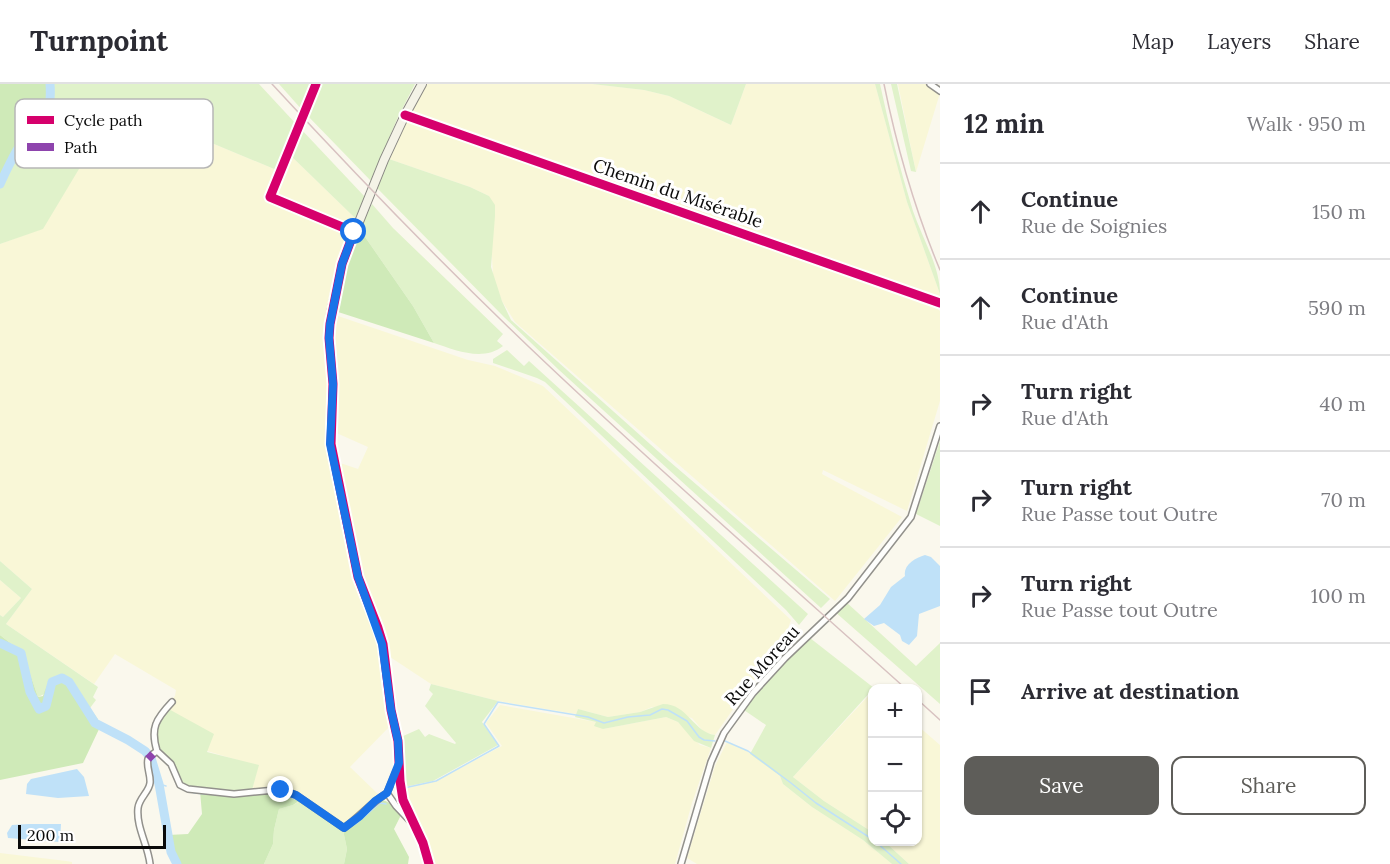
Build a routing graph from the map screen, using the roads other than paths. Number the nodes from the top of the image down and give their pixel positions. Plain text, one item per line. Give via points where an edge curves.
1 (316, 84) edge
2 (422, 84) edge
3 (930, 84) edge
4 (940, 91) edge
5 (405, 115) junction
6 (354, 232) junction
7 (940, 303) edge
8 (940, 426) edge
9 (172, 702) dead end
10 (148, 759) dead end
11 (399, 763) junction
12 (387, 793) junction
13 (414, 825) junction
14 (150, 864) edge
15 (429, 864) edge
16 (681, 864) edge

1 - 6 street via 270,197
2 - 5 street
3 - 4 street
5 - 6 street
5 - 7 street, Chemin du Misérable
6 - 11 street via 335,291 329,338 333,384 330,444 358,577 382,644
8 - 16 street, Rue Moreau via 911,517 848,598 753,693 724,734 711,762
9 - 12 street via 153,729 155,753 171,764 180,785 188,789 234,794 285,791 344,828
10 - 14 street via 150,782 138,806 138,816
11 - 12 street
11 - 13 street via 403,800
12 - 13 street
13 - 15 street

